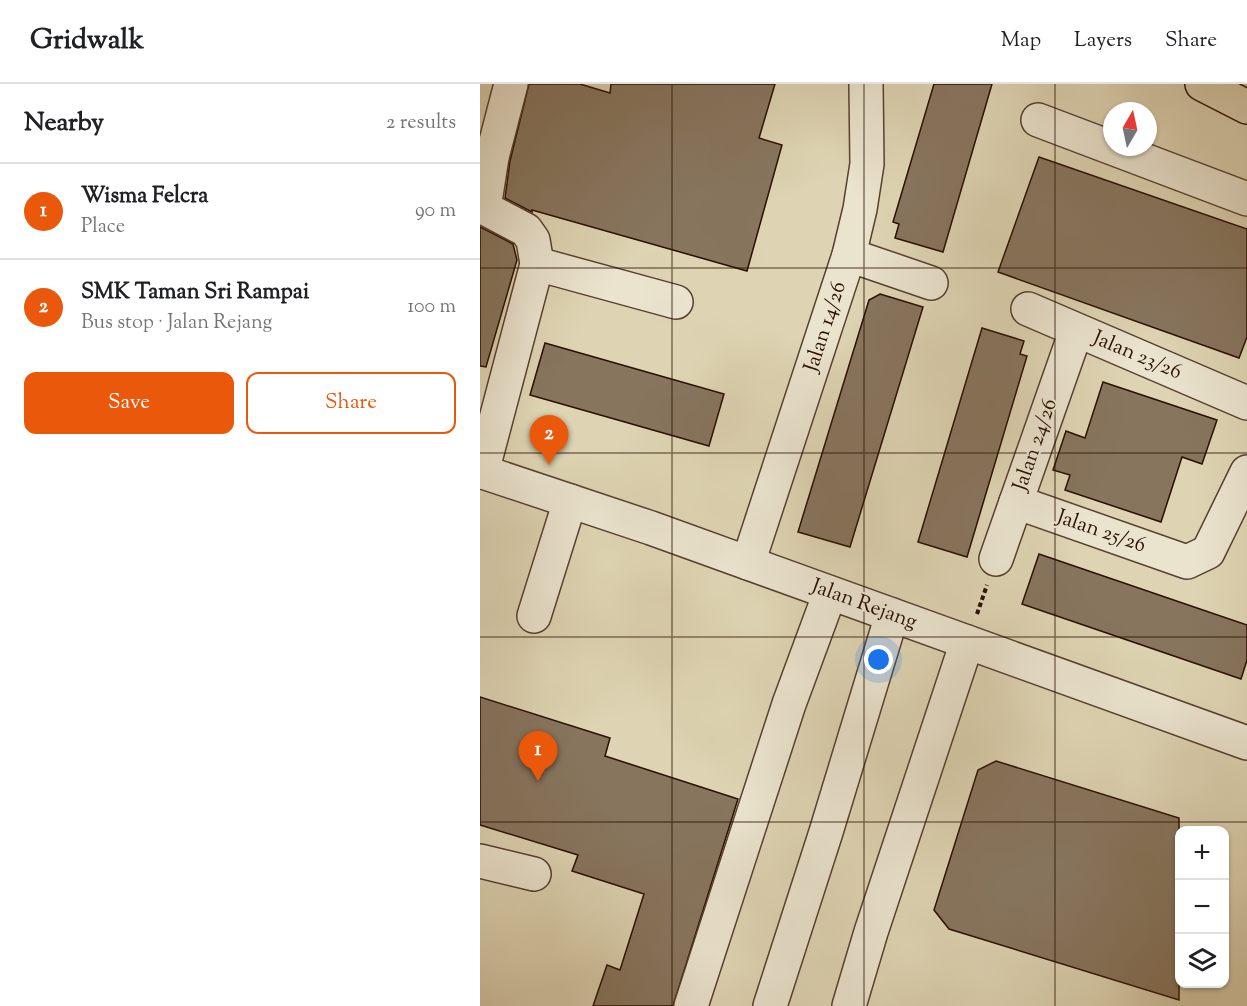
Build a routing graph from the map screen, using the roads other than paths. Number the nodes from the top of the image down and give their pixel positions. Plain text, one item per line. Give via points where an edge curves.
1 (512, 84) edge
2 (866, 84) edge
3 (1202, 84) edge
4 (1247, 107) edge
5 (1038, 120) dead end
6 (486, 155) edge
7 (1247, 199) edge
8 (849, 255) junction
9 (537, 264) junction
10 (931, 284) dead end
11 (676, 302) dead end
12 (1028, 309) dead end
13 (1076, 331) junction
14 (1247, 403) edge
15 (481, 472) edge
16 (1247, 472) edge
17 (570, 501) junction
18 (1016, 502) junction
19 (996, 559) road end
20 (748, 563) junction
21 (830, 593) junction
22 (892, 615) junction
23 (534, 616) dead end
24 (967, 642) junction
25 (1247, 742) edge
26 (480, 861) edge
27 (534, 874) dead end
28 (691, 1006) edge
29 (770, 1006) edge
30 (849, 1006) edge

1 - 6 street
2 - 8 street, Jalan 14/26 via 867,164
3 - 4 main road
5 - 7 street
6 - 9 street via 488,210 526,230 533,240
8 - 10 street
8 - 20 street, Jalan 14/26
9 - 11 street
9 - 15 street
12 - 13 street, Jalan 23/26
13 - 14 street, Jalan 23/26
13 - 18 street, Jalan 24/26
15 - 17 street, Jalan Rejang
16 - 18 street, Jalan 25/26 via 1208,552 1187,562
17 - 20 street, Jalan Rejang
17 - 23 street
18 - 19 street, Jalan 24/26
20 - 21 street, Jalan Rejang
21 - 22 street, Jalan Rejang
21 - 28 street via 789,704
22 - 24 street, Jalan Rejang
22 - 29 street
24 - 25 street, Jalan Rejang
24 - 30 street
26 - 27 street

